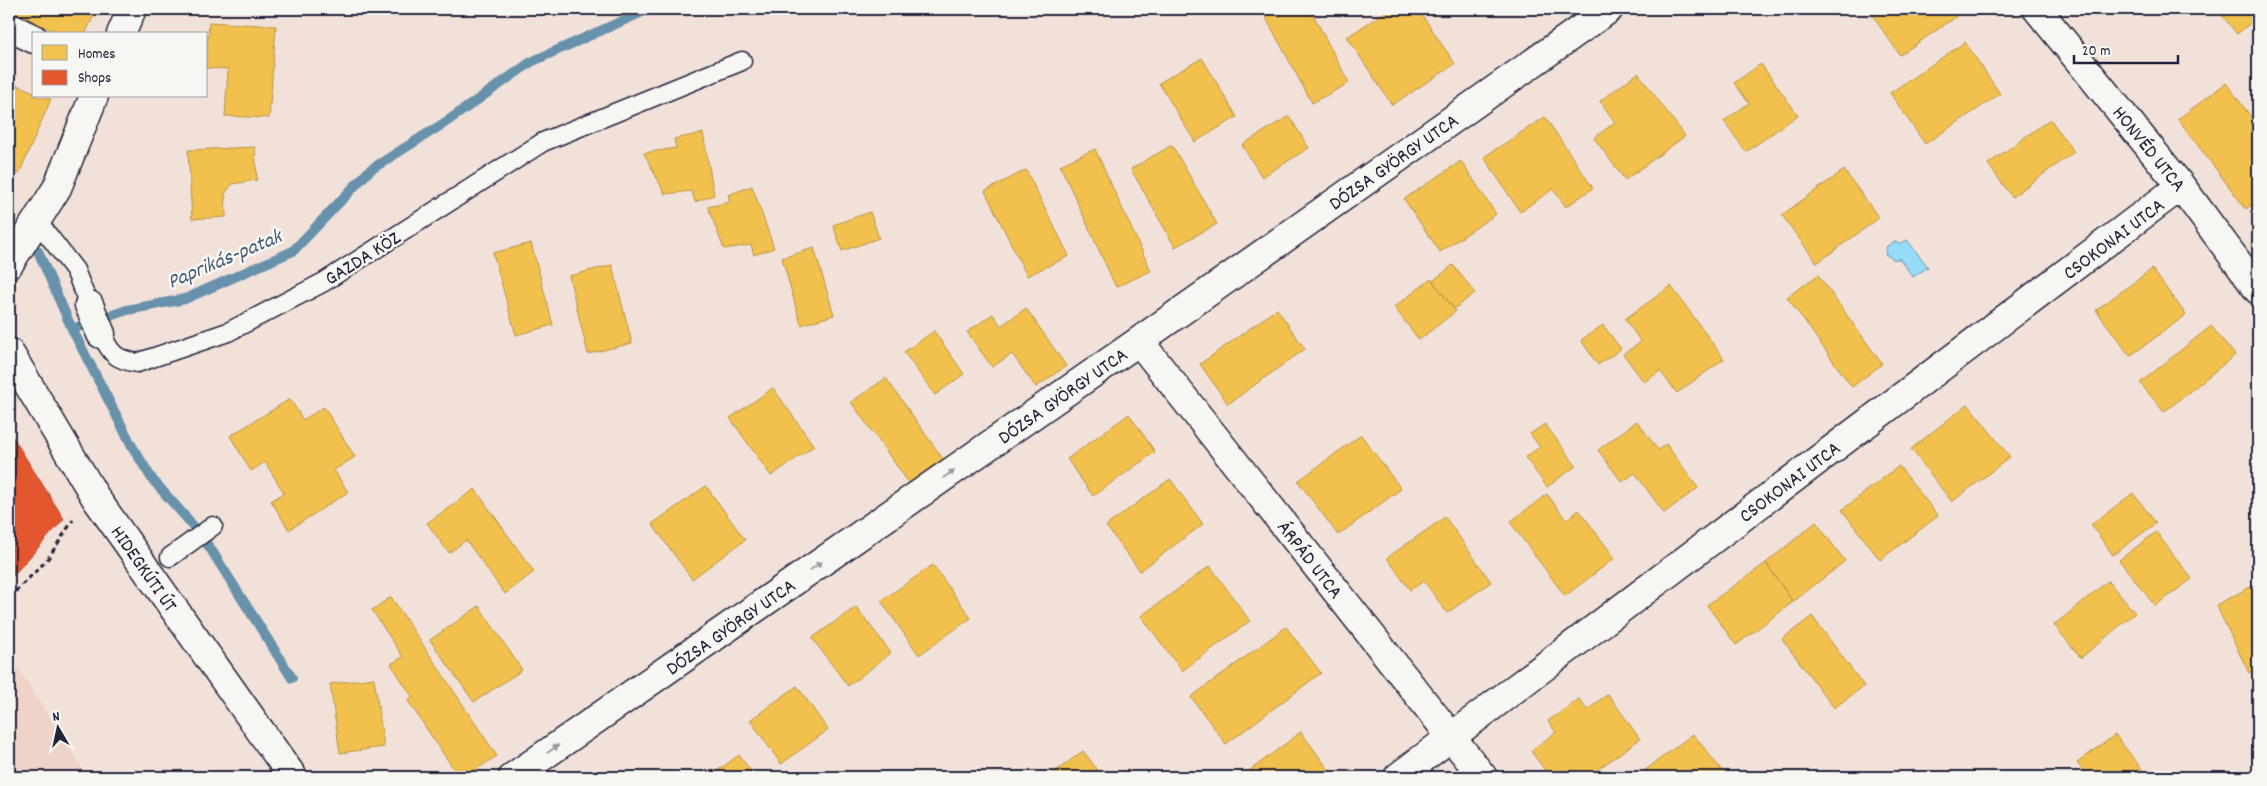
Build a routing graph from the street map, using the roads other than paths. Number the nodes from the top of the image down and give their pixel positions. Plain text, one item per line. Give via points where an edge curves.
1 (132, 9) edge
2 (1609, 9) edge
3 (2037, 9) edge
4 (9, 27) edge
5 (122, 32) edge
6 (32, 38) edge
7 (742, 61) dead end
8 (93, 98) edge
9 (2181, 186) junction
10 (38, 222) junction
11 (10, 262) edge
12 (2258, 290) edge
13 (90, 305) joint
14 (101, 334) joint
15 (1140, 341) junction
16 (9, 352) edge
17 (213, 526) dead end
18 (170, 557) dead end
19 (1451, 736) junction
20 (293, 777) edge
21 (513, 777) edge
22 (1398, 777) edge
23 (1483, 777) edge

1 - 5 street
2 - 15 street, DÓZSA GYÖRGY UTCA
3 - 9 street, HONVÉD UTCA
4 - 6 street
7 - 14 lane, GAZDA KÖZ via 543,142 324,282 228,332 136,363 121,361 110,351
8 - 10 street via 57,188
9 - 12 street, HONVÉD UTCA
9 - 19 street, CSOKONAI UTCA
10 - 11 street
10 - 13 lane, GAZDA KÖZ via 75,270
13 - 14 street, GAZDA KÖZ
15 - 19 street, ÁRPÁD UTCA
21 -> 15 street, DÓZSA GYÖRGY UTCA
16 - 20 street, HIDEGKÚTI ÚT via 97,500
17 - 18 lane
19 - 22 street, CSOKONAI UTCA
19 - 23 street, ÁRPÁD UTCA

